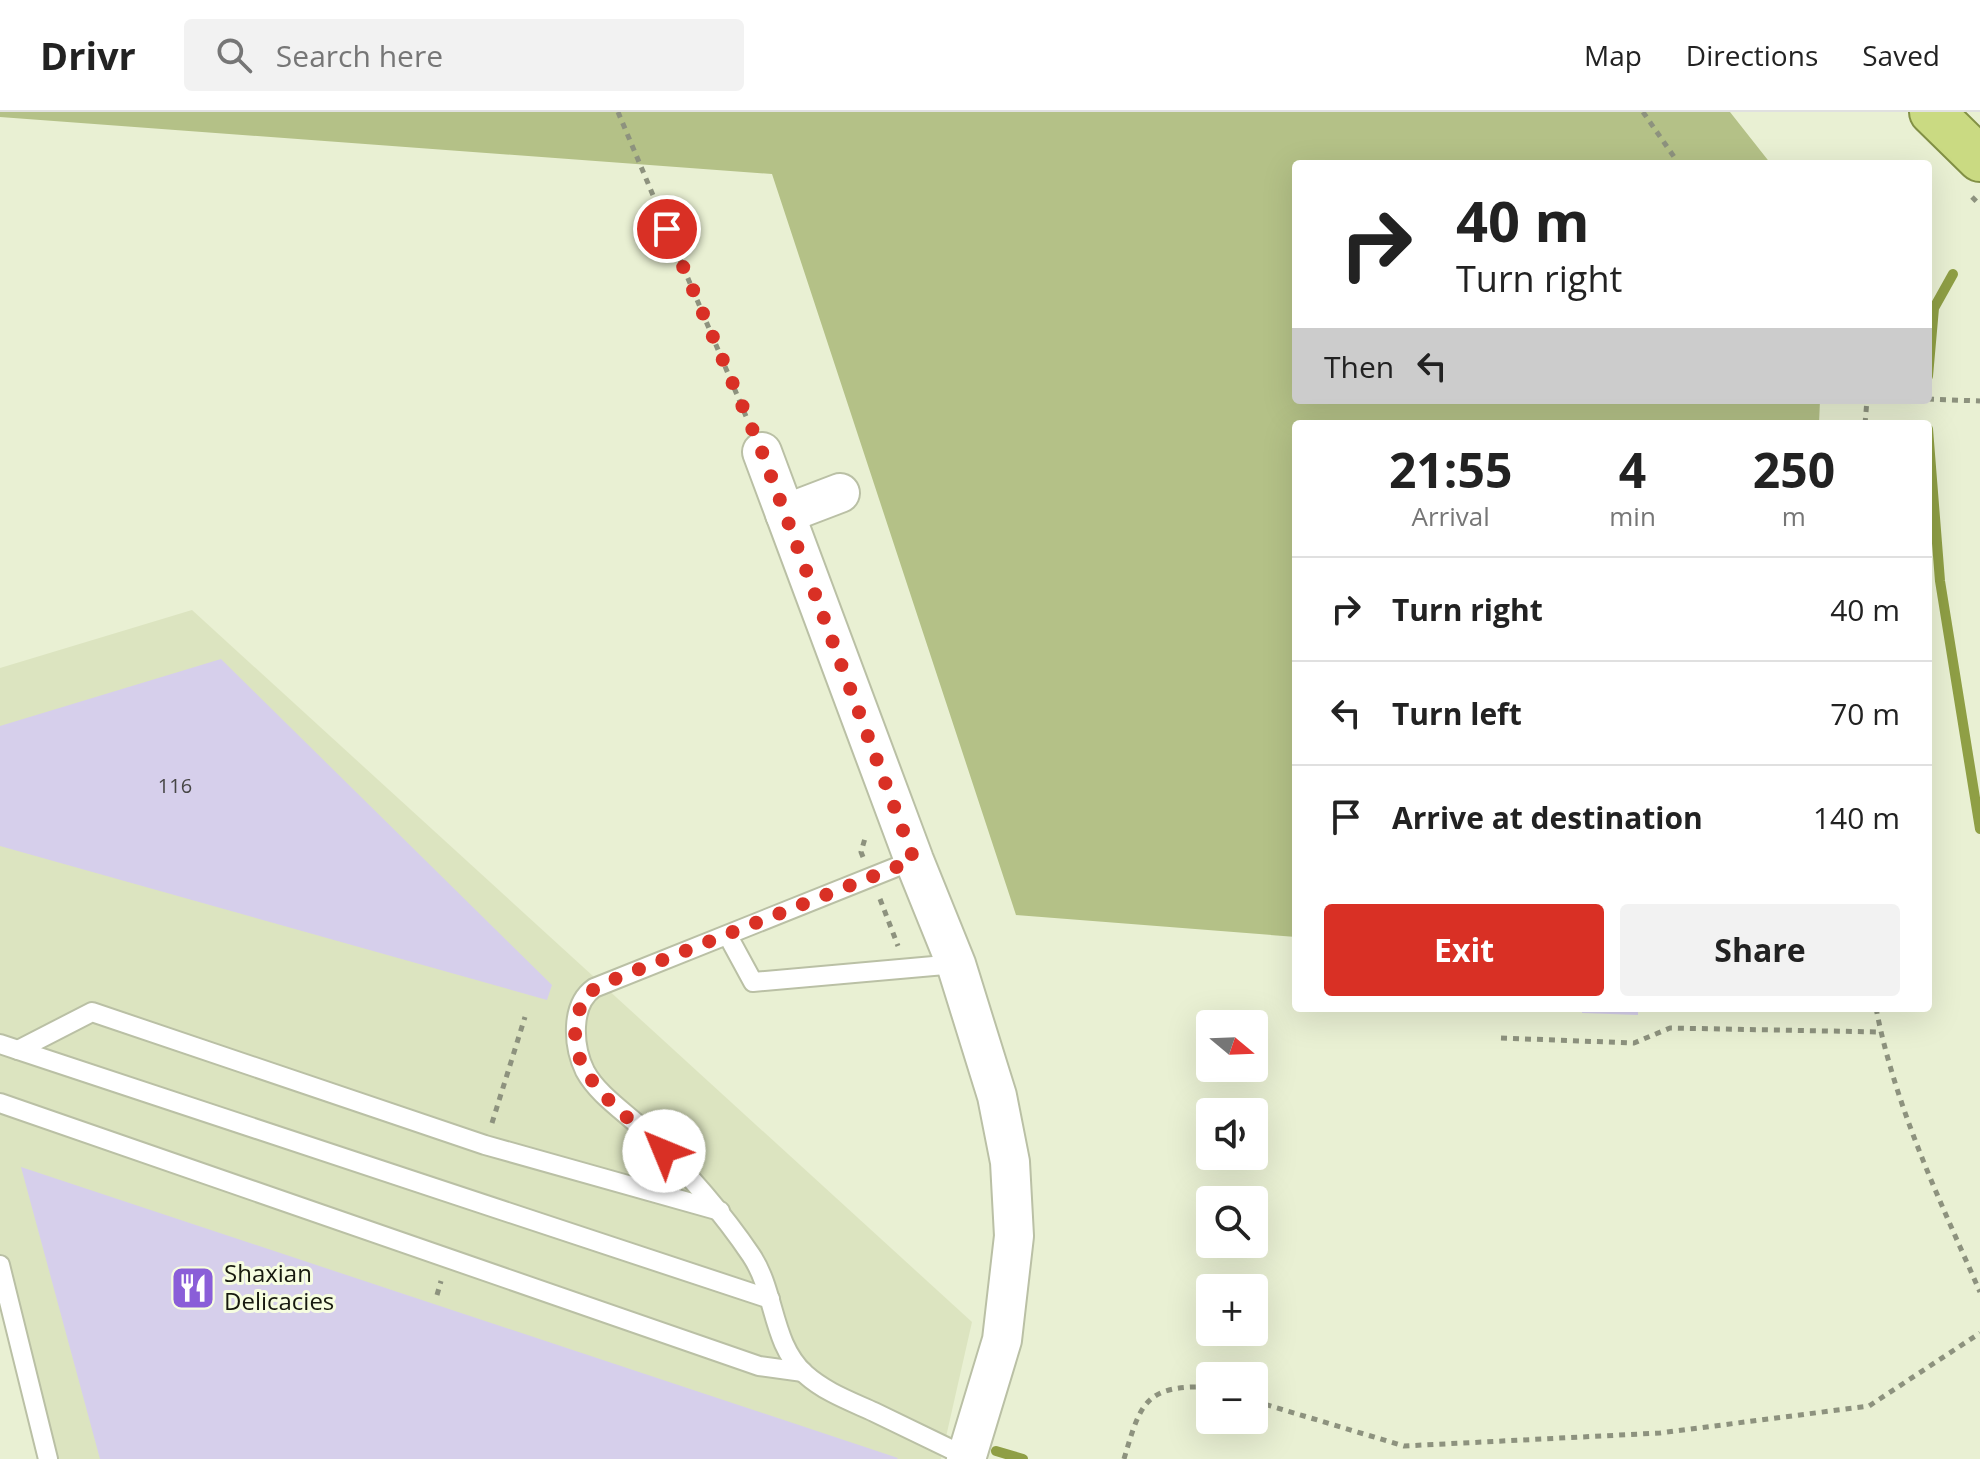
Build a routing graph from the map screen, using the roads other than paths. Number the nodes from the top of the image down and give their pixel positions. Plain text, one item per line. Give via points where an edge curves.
1 (1932, 112) edge
2 (1980, 159) edge
3 (762, 452) road end
4 (840, 493) dead end
5 (785, 514) junction
6 (914, 860) junction
7 (728, 936) junction
8 (956, 964) junction
9 (9, 1047) edge
10 (0, 1103) edge
11 (721, 1211) junction
12 (0, 1265) edge
13 (770, 1299) junction
14 (803, 1372) junction
15 (966, 1458) edge
16 (48, 1459) edge

1 - 2 highway
3 - 5 street
4 - 5 street
5 - 6 street
6 - 7 lane
6 - 8 street
7 - 8 lane via 753,982
7 - 11 lane via 594,988 585,994 575,1025 578,1052 598,1089
8 - 15 street via 997,1096 1010,1162 1014,1236 1002,1340
9 - 11 lane via 92,1012 485,1145
9 - 13 lane
10 - 14 lane via 759,1366
11 - 13 lane via 756,1262
12 - 16 lane
13 - 14 lane via 787,1353
14 - 15 lane via 827,1390

